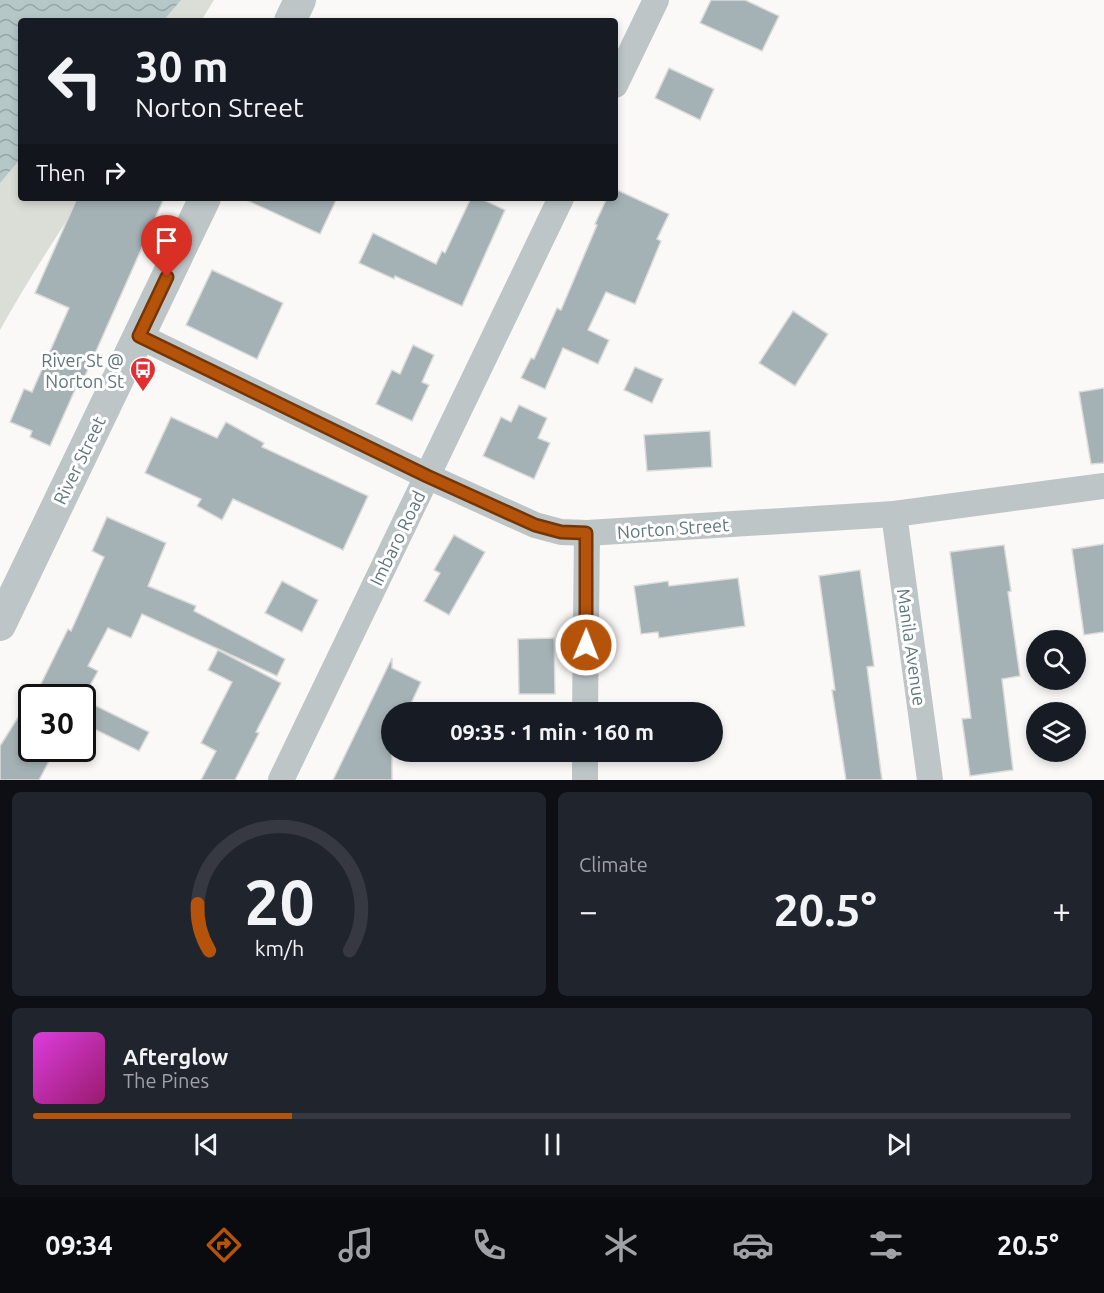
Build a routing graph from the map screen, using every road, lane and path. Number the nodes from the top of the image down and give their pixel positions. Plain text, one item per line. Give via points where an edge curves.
1 (300, 0) edge
2 (656, 0) edge
3 (291, 18) edge
4 (618, 79) edge
5 (204, 201) edge
6 (560, 201) edge
7 (139, 336) junction
8 (427, 476) junction
9 (1104, 486) edge
10 (894, 514) junction
11 (586, 533) junction
12 (0, 625) edge
13 (585, 702) edge
14 (585, 762) edge
15 (281, 780) edge
16 (585, 780) edge
17 (930, 780) edge

1 - 3 street
2 - 4 street
5 - 7 street, River Street
6 - 8 street, Imbaro Road
7 - 8 street, Norton Street
7 - 12 street, River Street
8 - 11 street, Norton Street via 535,525
8 - 15 street, Imbaro Road
9 - 10 street, Norton Street
10 - 11 street, Norton Street
10 - 17 street, Manila Avenue
11 - 13 street
14 - 16 street

